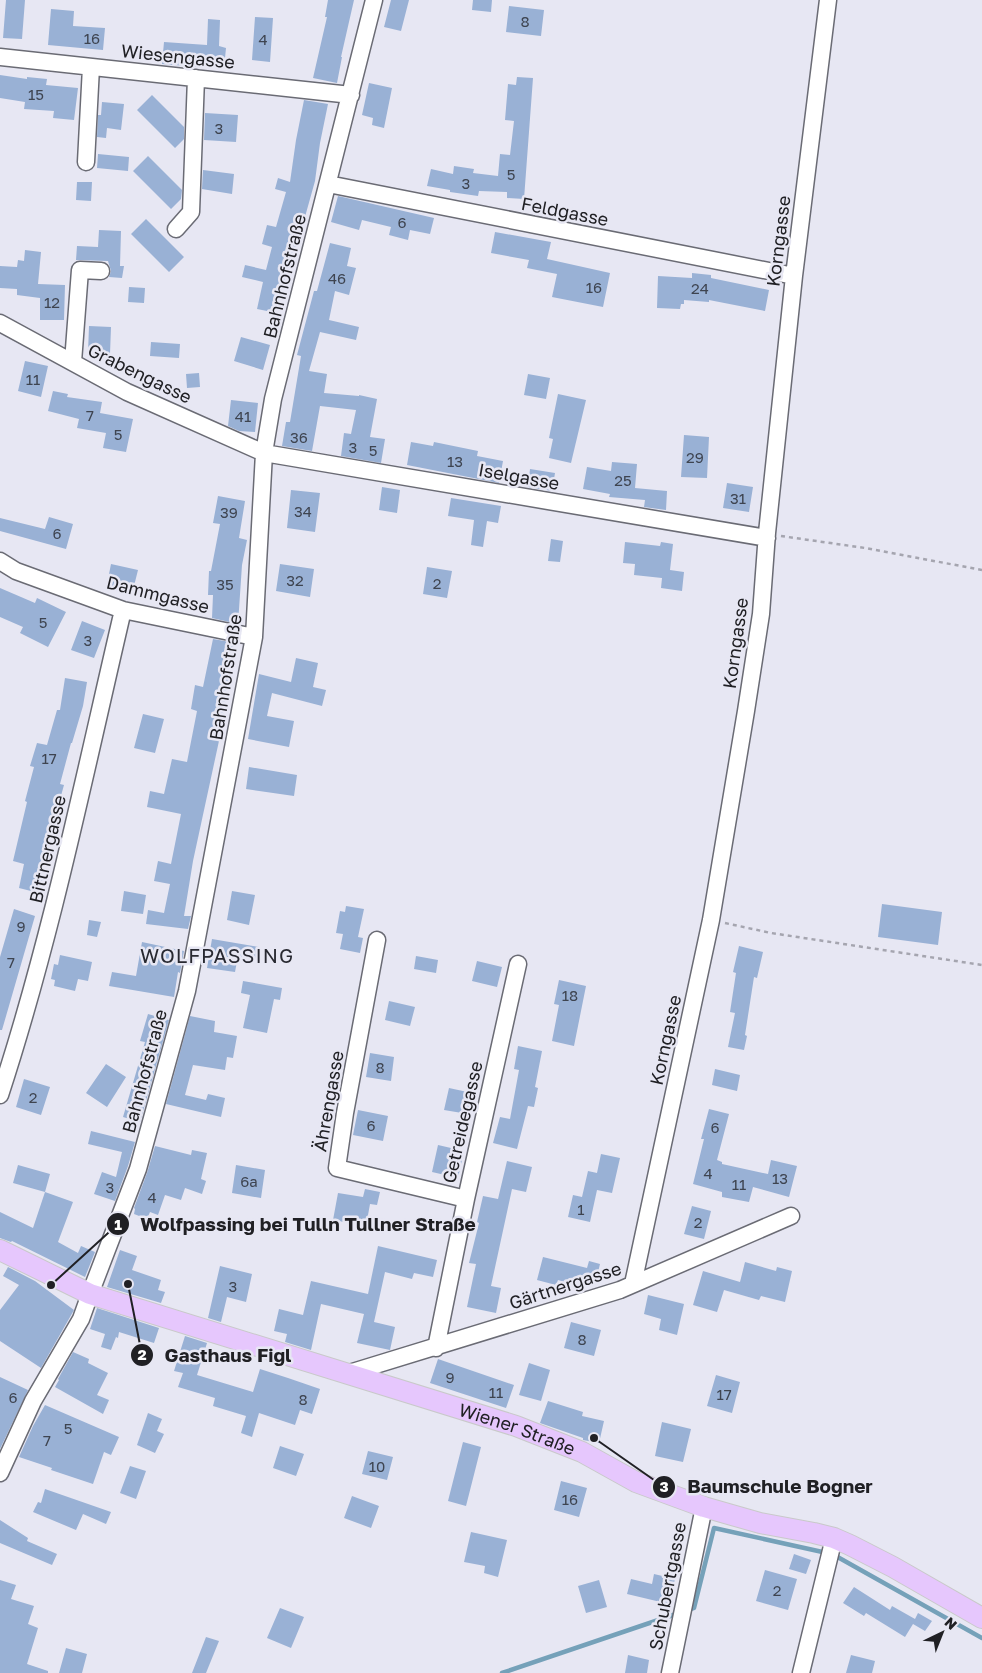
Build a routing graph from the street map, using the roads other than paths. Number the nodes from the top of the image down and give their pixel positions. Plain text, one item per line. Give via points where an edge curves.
1 (374, 0) edge
2 (828, 0) edge
3 (0, 56) edge
4 (91, 66) junction
5 (196, 78) junction
6 (351, 95) junction
7 (86, 162) dead end
8 (328, 184) junction
9 (176, 229) dead end
10 (101, 271) dead end
11 (794, 276) junction
12 (0, 323) edge
13 (73, 362) junction
14 (264, 454) junction
15 (767, 536) junction
16 (0, 561) edge
17 (123, 610) junction
18 (254, 637) junction
19 (378, 940) dead end
20 (518, 964) dead end
21 (0, 1095) edge
22 (466, 1199) junction
23 (791, 1216) dead end
24 (0, 1250) edge
25 (633, 1284) junction
26 (90, 1294) junction
27 (436, 1348) junction
28 (346, 1374) junction
29 (0, 1473) edge
30 (704, 1507) junction
31 (831, 1549) junction
32 (982, 1618) edge
33 (670, 1673) edge
34 (801, 1673) edge

1 - 6 street, Bahnhofstraße
2 - 11 street, Korngasse
3 - 4 street, Wiesengasse
4 - 5 street, Wiesengasse
4 - 7 street
5 - 6 street, Wiesengasse
5 - 9 street via 191,212
6 - 8 street, Bahnhofstraße
8 - 11 street, Feldgasse
8 - 14 street, Bahnhofstraße via 274,399
10 - 13 street via 80,270
11 - 15 street, Korngasse
12 - 13 street, Grabengasse
13 - 14 street, Grabengasse via 127,392
14 - 15 street, Iselgasse
14 - 18 street, Bahnhofstraße
15 - 25 street, Korngasse via 759,623 711,920
16 - 17 street, Dammgasse
17 - 18 street, Dammgasse
17 - 21 street, Bittnergasse via 48,932
18 - 26 street, Bahnhofstraße via 187,992 138,1169
19 - 22 street, Ährengasse via 337,1168
20 - 22 street, Getreidegasse
22 - 27 street, Getreidegasse
23 - 25 street, Gärtnergasse
24 - 26 main road, Wiener Straße
25 - 27 street, Gärtnergasse
26 - 28 main road, Wiener Straße
26 - 29 street, Bahnhofstraße via 81,1319 33,1401
27 - 28 street, Gärtnergasse
28 - 30 main road, Wiener Straße via 516,1426 582,1452 636,1482
30 - 31 main road, Wiener Straße
30 - 33 street, Schubertgasse
31 - 32 main road, Wiener Straße via 864,1551
31 - 34 street

